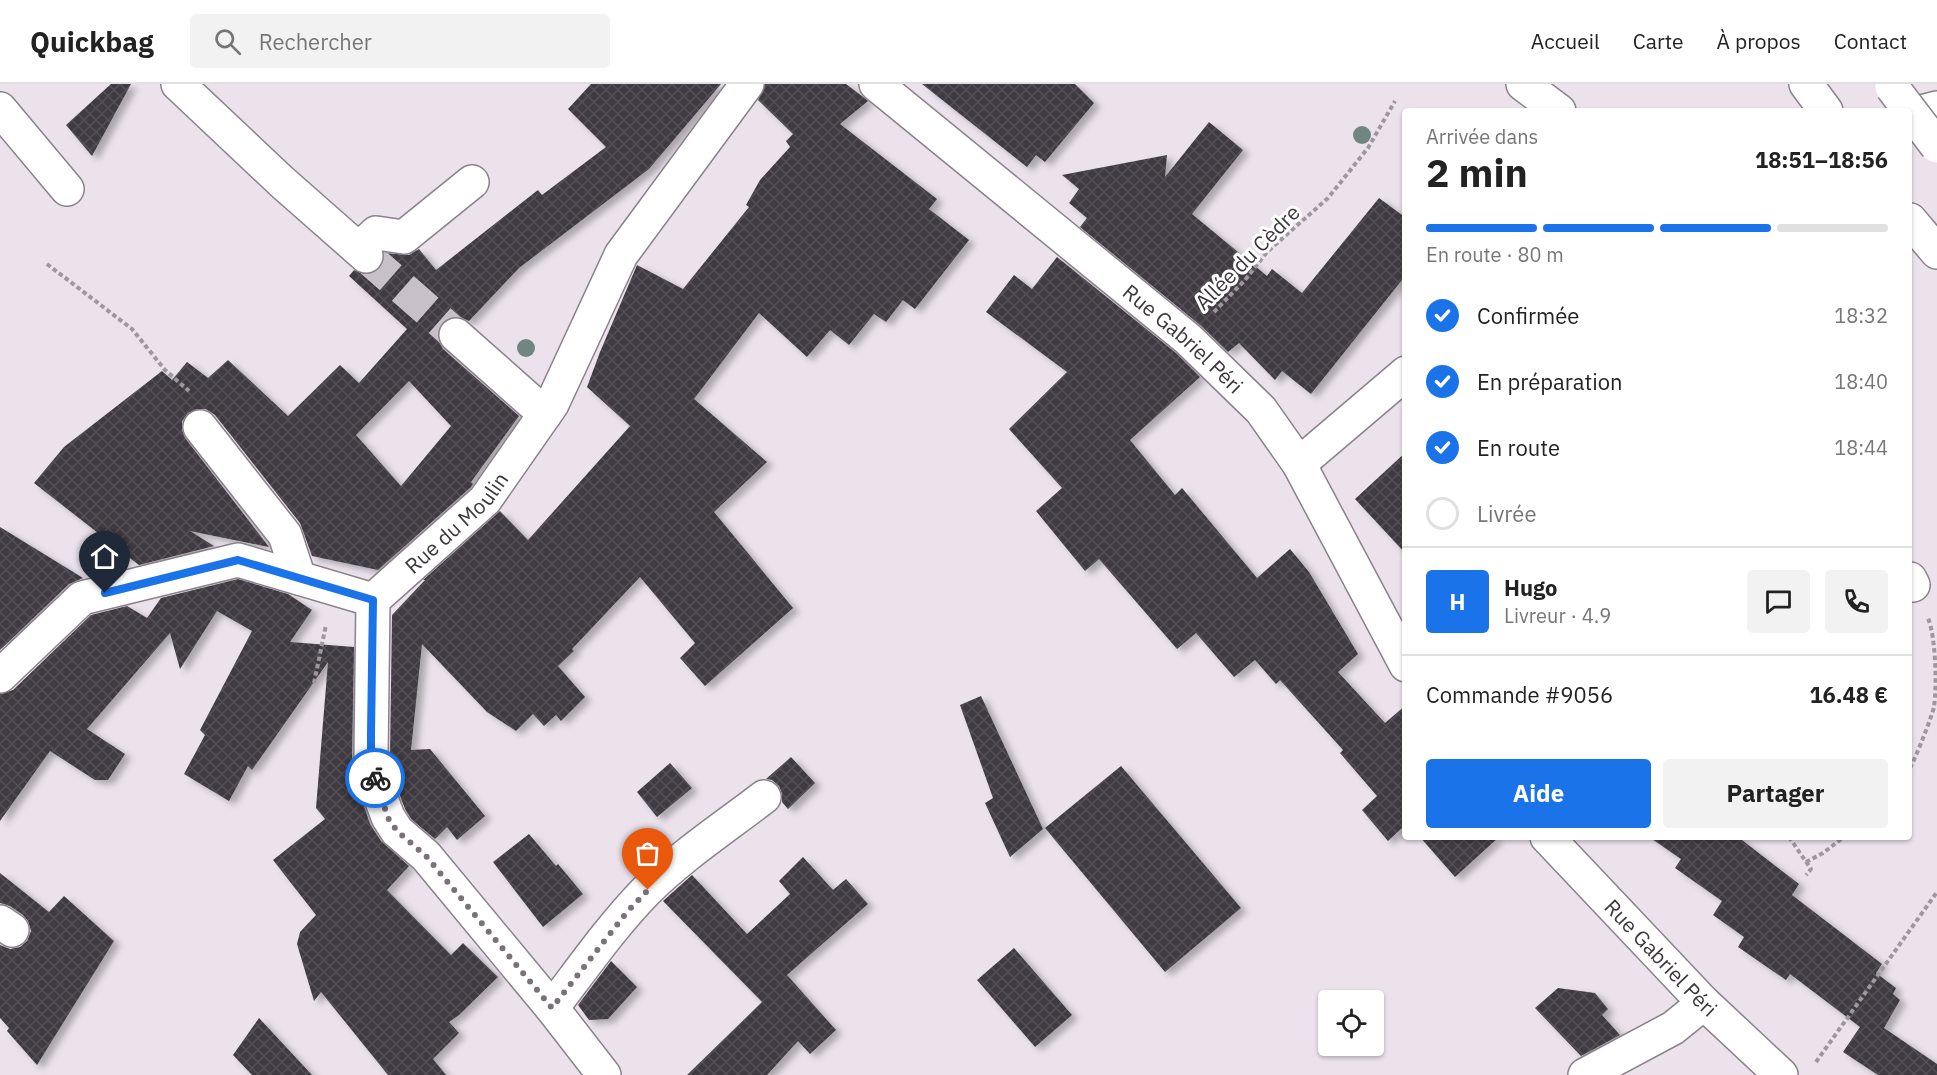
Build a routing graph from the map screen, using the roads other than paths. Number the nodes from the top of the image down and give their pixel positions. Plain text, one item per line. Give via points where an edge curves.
1 (178, 84) edge
2 (747, 84) edge
3 (876, 84) edge
4 (1523, 84) edge
5 (1891, 86) edge
6 (1554, 108) edge
7 (1908, 108) edge
8 (1937, 108) edge
9 (0, 109) edge
10 (1912, 113) edge
11 (1912, 115) edge
12 (1937, 146) edge
13 (472, 182) dead end
14 (68, 189) dead end
15 (1912, 222) edge
16 (1937, 252) edge
17 (456, 335) tunnel mouth
18 (1402, 376) edge
19 (545, 414) junction
20 (200, 427) road end
21 (1299, 464) junction
22 (299, 578) junction
23 (373, 600) junction
24 (1402, 657) edge
25 (0, 676) edge
26 (764, 797) dead end
27 (1550, 840) edge
28 (1704, 1003) junction
29 (552, 1008) junction
30 (604, 1075) edge
31 (1585, 1075) edge
32 (1781, 1075) edge

1 - 13 street via 362,253 376,234 404,237
2 - 19 street, Rue du Moulin via 621,255
3 - 21 street, Rue Gabriel Péri via 1188,339 1261,410
4 - 6 street
5 - 7 street, bridge
8 - 11 street
9 - 14 street
10 - 12 street, bridge
15 - 16 street
17 - 19 street
18 - 21 street
19 - 23 street, Rue du Moulin via 484,500
20 - 22 street via 285,535
21 - 24 street, Rue Gabriel Péri
22 - 23 street
22 - 25 street via 238,560 82,598
23 - 29 street via 371,757 388,818 426,856
26 - 29 street via 648,890
27 - 28 street, Rue Gabriel Péri
28 - 31 street via 1673,1028
28 - 32 street, Rue Gabriel Péri
29 - 30 street

